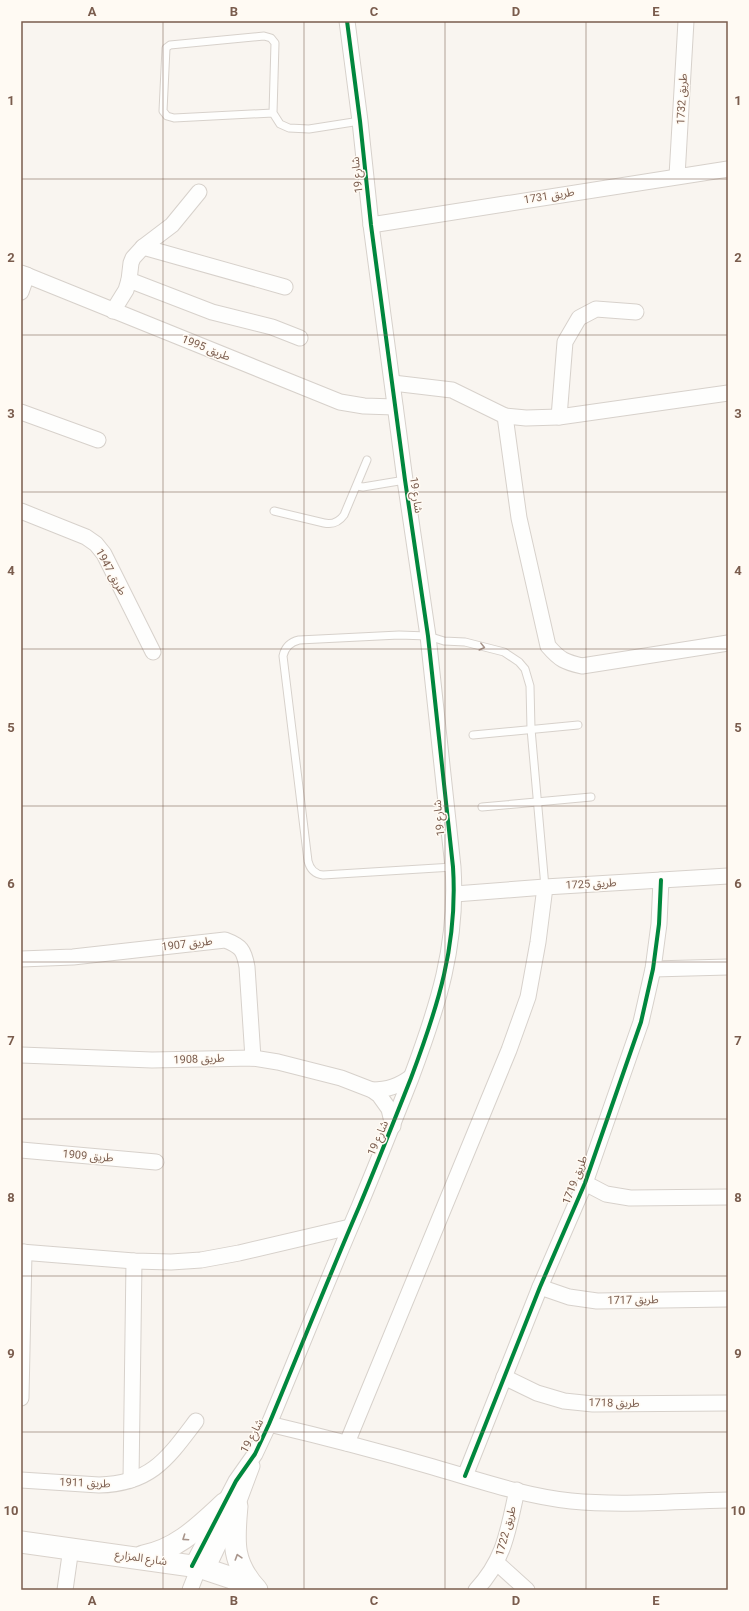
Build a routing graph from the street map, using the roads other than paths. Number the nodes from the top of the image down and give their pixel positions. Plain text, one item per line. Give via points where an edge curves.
1 (347, 21) edge
2 (686, 21) edge
3 (273, 113) junction
4 (360, 121) junction
5 (728, 169) edge
6 (677, 176) junction
7 (199, 192) dead end
8 (371, 225) junction
9 (143, 247) junction
10 (24, 274) edge
11 (129, 280) junction
12 (285, 287) dead end
13 (21, 292) edge
14 (113, 311) junction
15 (636, 312) dead end
16 (300, 338) dead end
17 (393, 383) junction
18 (728, 393) edge
19 (395, 407) junction
20 (21, 412) edge
21 (505, 416) junction
22 (559, 417) junction
23 (98, 440) dead end
24 (368, 460) dead end
25 (405, 480) junction
26 (356, 486) junction
27 (21, 511) edge
28 (274, 511) dead end
29 (428, 636) junction
30 (728, 643) edge
31 (153, 652) dead end
32 (578, 725) dead end
33 (531, 729) junction
34 (473, 735) dead end
35 (591, 797) dead end
36 (538, 802) junction
37 (482, 807) dead end
38 (453, 867) junction
39 (728, 876) edge
40 (661, 880) junction
41 (545, 886) junction
42 (455, 894) junction
43 (21, 960) edge
44 (728, 967) edge
45 (653, 969) junction
46 (21, 1055) edge
47 (253, 1058) junction
48 (411, 1077) junction
49 (372, 1090) junction
50 (393, 1126) junction
51 (21, 1150) edge
52 (156, 1162) dead end
53 (585, 1183) junction
54 (728, 1197) edge
55 (350, 1227) junction
56 (22, 1252) edge
57 (134, 1261) junction
58 (540, 1287) junction
59 (728, 1299) edge
60 (504, 1377) junction
61 (21, 1398) edge
62 (728, 1403) edge
63 (196, 1420) dead end
64 (269, 1424) junction
65 (347, 1443) junction
66 (465, 1476) junction
67 (21, 1480) edge
68 (131, 1480) junction
69 (517, 1490) junction
70 (728, 1500) edge
71 (231, 1505) junction
72 (21, 1542) edge
73 (71, 1548) junction
74 (137, 1557) junction
75 (497, 1563) junction
76 (199, 1567) junction
77 (65, 1590) edge
78 (190, 1590) edge
79 (257, 1590) edge
80 (476, 1590) edge
81 (527, 1590) edge

1 - 4 street, شارع 19
2 - 6 street, طريق 1732
3 - 3 lane via 174,118 167,116 163,111 166,48 178,44 264,36 271,38 275,43
3 - 4 lane via 280,124 289,128 309,129
4 - 8 street, شارع 19
5 - 6 street, طريق 1731
6 - 8 street, طريق 1731
7 - 9 street via 172,225
8 - 17 street, شارع 19
9 - 11 street via 133,258
9 - 12 street
10 - 13 street
10 - 14 street, طريق 1995
11 - 14 street
11 - 16 street via 212,312 263,324
14 - 19 street, طريق 1995 via 340,402
15 - 22 street via 596,309 579,318 565,342
17 - 19 street, شارع 19
17 - 21 street via 452,390
18 - 22 street
19 - 25 street, شارع 19
20 - 23 street
21 - 22 street
21 - 30 street via 524,544 548,646 555,654 566,662 582,666
24 - 26 lane
25 - 26 lane
25 - 29 street, شارع 19
26 - 28 lane via 344,515 335,523 324,524
27 - 31 street, طريق 1947 via 86,537 96,544 104,554
29 -> 33 lane via 504,652 519,662 528,677
29 - 38 street, شارع 19
29 - 38 lane via 299,640 286,647 283,656 311,869 318,875 323,875
32 - 33 lane
33 - 34 lane
33 - 36 lane
35 - 36 lane
36 - 37 lane
36 - 41 lane
38 - 42 street, شارع 19
39 - 40 street, طريق 1725
40 - 41 street, طريق 1725
40 - 45 street, طريق 1719
41 - 42 street, طريق 1725
41 - 65 street via 528,997 509,1050
42 - 48 street, شارع 19 via 449,958 427,1034
43 - 47 street, طريق 1907 via 73,957 225,940 237,944 245,954 247,967
44 - 45 street
45 - 53 street, طريق 1719 via 641,1022
46 - 47 street, طريق 1908 via 152,1060
47 - 49 street, طريق 1908 via 306,1068
48 - 49 street, طريق 1908 via 393,1088
48 - 50 street, شارع 19
49 - 50 street, طريق 1908 via 389,1109
50 - 55 street, شارع 19
51 - 52 street, طريق 1909
53 - 54 street via 606,1194 630,1198
53 - 58 street, طريق 1719
55 - 57 street via 200,1260
55 - 64 street, شارع 19
56 - 57 street
56 - 61 street
57 - 68 street
58 - 59 street, طريق 1717 via 568,1297 597,1301
58 - 60 street, طريق 1719
60 - 62 street, طريق 1718 via 537,1393 564,1401 593,1404
60 - 66 street, طريق 1719
63 - 68 street, طريق 1911 via 162,1463
64 - 65 street
64 - 71 street, شارع 19 via 255,1454 249,1478
65 - 66 street
66 - 69 street
67 - 68 street, طريق 1911 via 99,1485
69 - 70 street via 599,1503
69 - 75 street, طريق 1722 via 506,1538
71 -> 74 street via 180,1542 164,1550
71 - 76 street, شارع 19
79 -> 71 street via 241,1567 235,1549
72 - 73 street, شارع المزارع
73 - 74 street, شارع المزارع
73 - 77 street
74 - 76 street, شارع المزارع
75 - 80 street, طريق 1722
75 - 81 street
76 - 78 street, شارع 19
76 - 79 street, شارع المزارع

